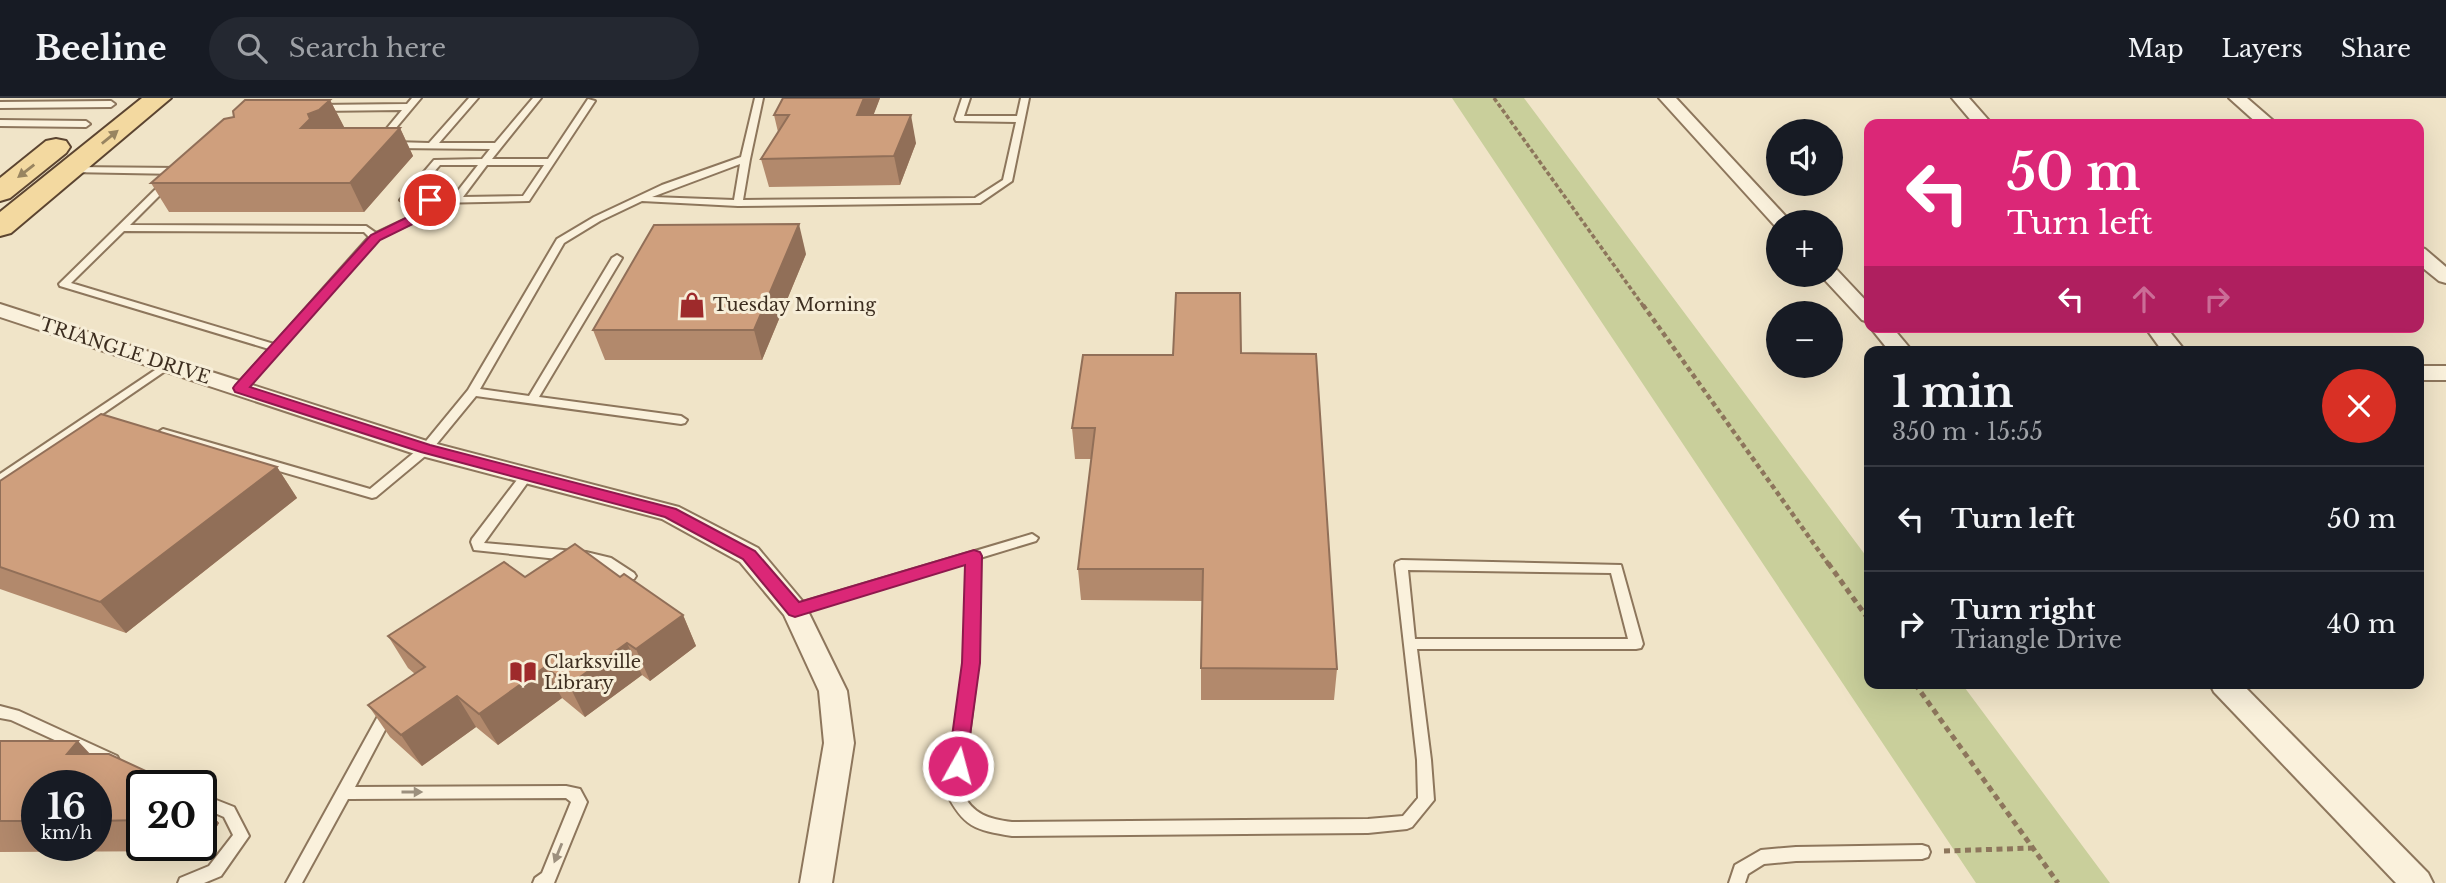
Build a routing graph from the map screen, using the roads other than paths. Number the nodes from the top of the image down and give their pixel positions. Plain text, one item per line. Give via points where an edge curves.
1 (54, 98) edge
2 (158, 98) edge
3 (417, 98) edge
4 (474, 98) edge
5 (537, 98) edge
6 (759, 98) edge
7 (966, 98) edge
8 (1025, 98) edge
9 (1667, 98) edge
10 (1960, 98) edge
11 (2237, 98) edge
12 (114, 101) edge
13 (591, 102) dead end
14 (0, 105) edge
15 (43, 106) junction
16 (409, 107) junction
17 (301, 108) edge
18 (1021, 119) junction
19 (1979, 119) edge
20 (2262, 119) edge
21 (2, 124) edge
22 (86, 124) junction
23 (432, 145) junction
24 (498, 146) junction
25 (745, 159) junction
26 (484, 162) junction
27 (550, 162) junction
28 (70, 170) junction
29 (0, 192) edge
30 (640, 199) junction
31 (430, 200) junction
32 (456, 200) junction
33 (738, 203) junction
34 (1771, 210) edge
35 (0, 227) edge
36 (123, 228) junction
37 (375, 237) junction
38 (617, 258) dead end
39 (2424, 258) edge
40 (2446, 277) edge
41 (1842, 287) edge
42 (0, 310) edge
43 (1864, 311) edge
44 (276, 348) junction
45 (167, 365) junction
46 (2424, 373) edge
47 (2446, 373) edge
48 (240, 388) junction
49 (473, 393) junction
50 (531, 400) junction
51 (97, 414) junction
52 (110, 417) edge
53 (681, 420) dead end
54 (149, 429) edge
55 (426, 449) junction
56 (527, 475) junction
57 (0, 480) edge
58 (1032, 538) dead end
59 (974, 556) junction
60 (629, 576) edge
61 (795, 610) junction
62 (1409, 644) junction
63 (2229, 689) edge
64 (391, 705) edge
65 (0, 712) edge
66 (122, 764) edge
67 (344, 793) junction
68 (217, 807) edge
69 (1922, 852) road end
70 (186, 883) edge
71 (294, 883) edge
72 (541, 883) edge
73 (816, 883) edge
74 (1737, 883) edge
75 (2417, 883) edge

1 - 15 lane
28 -> 2 main road
3 - 16 lane
4 - 23 lane
5 - 24 lane
6 - 25 lane
7 - 18 lane via 959,119
8 - 18 lane
9 - 34 street
10 - 19 street
11 - 20 street
12 - 15 lane
12 - 22 main road
13 - 27 lane
14 - 15 lane
16 - 17 lane
16 - 23 lane via 377,145
18 - 33 lane via 1007,181 977,201
21 - 22 lane
22 -> 29 main road
23 - 24 lane
24 - 26 lane
25 - 30 lane
25 - 33 lane
26 - 27 lane
26 - 31 lane via 437,162 405,200
26 - 32 lane
27 - 32 lane via 526,199
28 - 35 main road
28 - 36 lane via 183,168
30 - 33 lane
30 - 49 lane via 561,241
31 - 32 lane
31 - 37 lane via 415,218
36 - 37 lane via 366,229
36 - 44 lane via 64,285
37 - 44 lane
38 - 50 lane
39 - 40 street
41 - 43 street
42 - 45 street, TRIANGLE DRIVE
44 - 48 lane
45 - 48 street, TRIANGLE DRIVE
45 - 51 lane
46 - 47 street
48 - 55 street, TRIANGLE DRIVE
49 - 50 lane
49 - 55 lane
50 - 53 lane
51 - 52 lane
51 - 57 lane
54 - 55 lane via 372,494
55 - 56 street, TRIANGLE DRIVE
56 - 60 lane via 477,542 479,547 586,557 606,561
56 - 61 street, TRIANGLE DRIVE via 670,513 749,555
58 - 59 lane
59 - 61 lane
59 - 62 lane via 971,663 954,792 962,810 981,824 1025,829 1407,822 1426,800
61 - 73 street, TRIANGLE DRIVE via 833,691 839,743
62 - 62 lane via 1422,644 1636,644 1616,568 1401,565
63 - 75 street
64 - 67 lane
65 - 66 lane
67 - 71 lane
67 -> 72 lane via 575,794 579,802 548,878
68 - 70 lane via 229,812 241,836 215,871
69 - 74 lane via 1761,857 1741,870

